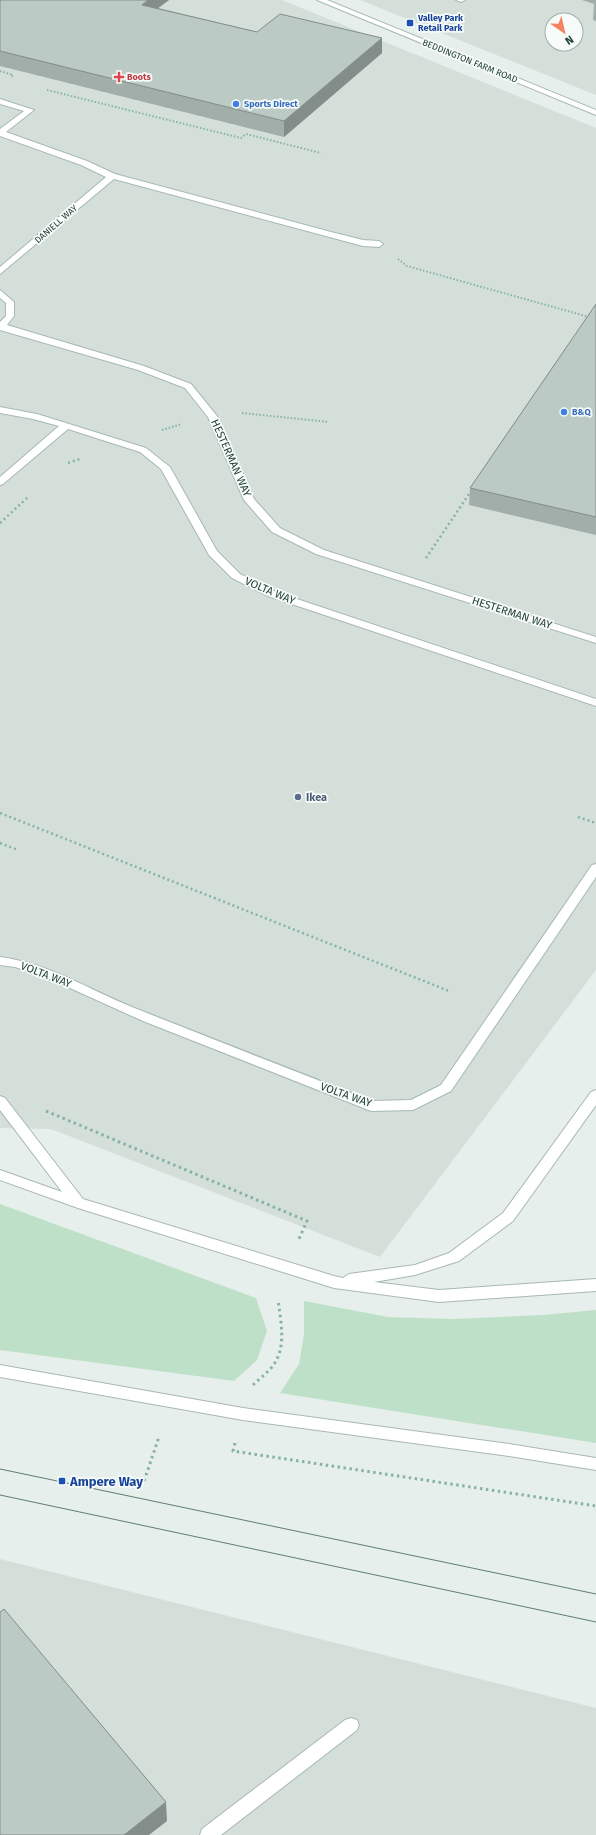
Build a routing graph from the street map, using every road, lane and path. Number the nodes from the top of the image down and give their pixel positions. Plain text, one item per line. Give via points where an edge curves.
1 (321, 0) edge
2 (0, 71) edge
3 (8, 80) dead end
4 (47, 90) dead end
5 (0, 102) edge
6 (596, 113) edge
7 (0, 133) edge
8 (321, 153) dead end
9 (112, 176) junction
10 (379, 244) joint
11 (0, 271) edge
12 (0, 293) edge
13 (593, 312) edge
14 (589, 317) junction
15 (585, 323) edge
16 (1, 326) edge
17 (0, 410) edge
18 (66, 425) junction
19 (87, 460) dead end
20 (67, 463) dead end
21 (0, 482) edge
22 (474, 488) edge
23 (412, 580) junction
24 (596, 640) edge
25 (596, 703) edge
26 (0, 813) edge
27 (578, 817) dead end
28 (596, 823) edge
29 (0, 844) edge
30 (18, 850) dead end
31 (596, 868) edge
32 (0, 961) edge
33 (450, 992) dead end
34 (596, 1095) edge
35 (0, 1102) edge
36 (10, 1116) junction
37 (0, 1175) edge
38 (78, 1203) junction
39 (295, 1248) dead end
40 (334, 1282) junction
41 (596, 1285) edge
42 (278, 1300) dead end
43 (0, 1371) edge
44 (252, 1386) dead end
45 (160, 1437) dead end
46 (233, 1451) dead end
47 (596, 1464) edge
48 (144, 1481) dead end
49 (596, 1506) edge
50 (351, 1725) dead end
51 (208, 1835) edge

1 - 6 street, BEDDINGTON FARM ROAD
2 - 3 path via 14,75
4 - 8 path via 241,138 246,134
5 - 7 street via 30,110
7 - 9 street via 84,163
9 - 10 street via 363,243
9 - 11 street, DANIELL WAY
10 - 14 path via 407,266
12 - 16 street via 10,302 10,316
13 - 14 path
14 - 15 path
16 - 23 street, HESTERMAN WAY via 141,368 188,386 212,416 249,500 276,530 320,552
17 - 18 street, VOLTA WAY
18 - 21 street
18 - 25 street, VOLTA WAY via 143,450 165,467 213,553 236,576 272,594
19 - 20 path via 80,459
22 - 23 path
23 - 24 street, HESTERMAN WAY
26 - 33 path
27 - 28 path
29 - 30 path
31 - 32 street, VOLTA WAY via 446,1088 413,1105 371,1106 115,1005 55,976 12,962
34 - 40 street via 508,1217 454,1257 415,1270
35 - 36 street
36 - 38 street
36 - 39 path via 38,1108 307,1221
37 - 38 street
38 - 40 street
40 - 41 street via 439,1296
42 - 44 path via 283,1337 280,1351 273,1366
43 - 47 street via 243,1414
45 - 48 path
46 - 49 path
50 - 51 street

